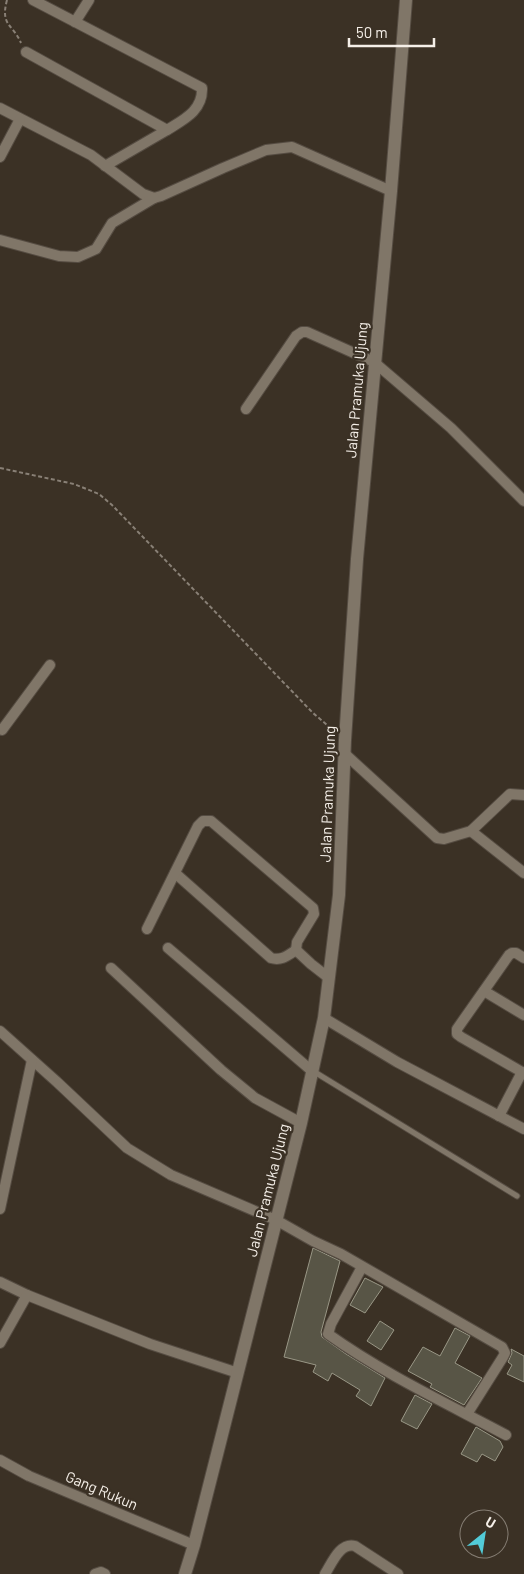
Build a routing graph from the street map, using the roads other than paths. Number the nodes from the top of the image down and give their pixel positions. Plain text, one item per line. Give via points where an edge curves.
1 (33, 0) edge
2 (89, 0) edge
3 (406, 0) edge
4 (75, 22) junction
5 (26, 52) road end
6 (0, 108) edge
7 (20, 119) junction
8 (167, 130) junction
9 (0, 157) edge
10 (105, 166) junction
11 (391, 191) junction
12 (154, 198) junction
13 (0, 240) edge
14 (374, 362) junction
15 (246, 408) dead end
16 (524, 501) edge
17 (50, 665) dead end
18 (1, 729) edge
19 (345, 754) junction
20 (524, 795) edge
21 (471, 831) junction
22 (175, 873) junction
23 (524, 873) edge
24 (148, 929) dead end
25 (168, 948) dead end
26 (296, 950) junction
27 (524, 958) edge
28 (111, 968) dead end
29 (329, 978) junction
30 (484, 991) junction
31 (524, 1015) edge
32 (324, 1018) junction
33 (0, 1032) edge
34 (32, 1060) junction
35 (312, 1071) junction
36 (523, 1072) edge
37 (499, 1116) junction
38 (301, 1123) junction
39 (524, 1129) edge
40 (517, 1196) dead end
41 (0, 1209) edge
42 (276, 1220) junction
43 (362, 1268) junction
44 (0, 1282) edge
45 (27, 1295) junction
46 (0, 1343) edge
47 (238, 1373) junction
48 (467, 1414) junction
49 (506, 1435) dead end
50 (0, 1460) edge
51 (194, 1545) junction
52 (95, 1574) edge
53 (105, 1574) edge
54 (185, 1574) edge
55 (325, 1574) edge
56 (398, 1574) edge

1 - 4 street
2 - 4 street
3 - 11 street, Jalan Pramuka Ujung
4 - 8 street via 202,88 202,98 196,109
5 - 8 street
6 - 7 street
7 - 9 street
7 - 10 street via 91,155
8 - 10 street
10 - 12 street via 143,194
11 - 12 street via 292,147 266,150
11 - 14 street, Jalan Pramuka Ujung
12 - 13 street via 112,223 96,249 78,257 58,256
14 - 15 street via 302,332
14 - 16 street via 451,428
14 - 19 street, Jalan Pramuka Ujung
17 - 18 street
19 - 21 street via 437,838
19 - 29 street, Jalan Pramuka Ujung via 340,894
20 - 21 street via 510,794
21 - 23 street
22 - 24 street
22 - 26 street via 270,958 282,959
22 - 26 street via 198,826 203,821 211,821 313,908 314,914 297,942
25 - 35 street
26 - 29 street
27 - 30 street via 516,953 509,955
28 - 38 street via 255,1098
29 - 32 street, Jalan Pramuka Ujung
30 - 31 street
30 - 36 street via 457,1029 457,1034
32 - 35 street, Jalan Pramuka Ujung
32 - 37 street via 397,1062
33 - 34 street
34 - 41 street
34 - 42 street via 127,1148 171,1174
35 - 38 street, Jalan Pramuka Ujung
35 - 40 lane
36 - 37 street
37 - 39 street
38 - 42 street, Jalan Pramuka Ujung
42 - 43 street
42 - 47 street, Jalan Pramuka Ujung
43 - 48 street via 328,1334 396,1377
43 - 48 street via 502,1347 503,1356
44 - 45 street
45 - 46 street
45 - 47 street via 150,1344
47 - 51 street, Jalan Pramuka Ujung
48 - 49 street
50 - 51 street, Gang Rukun via 29,1476
51 - 54 street, Jalan Pramuka Ujung
52 - 53 street
55 - 56 street via 342,1549 351,1545

